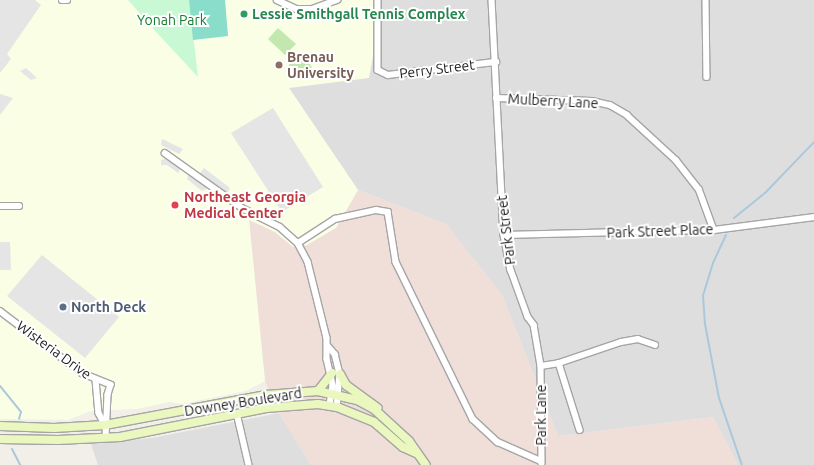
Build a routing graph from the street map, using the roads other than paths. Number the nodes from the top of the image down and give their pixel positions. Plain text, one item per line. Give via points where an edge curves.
1 (62, 0) edge
2 (67, 0) edge
3 (277, 0) edge
4 (337, 0) edge
5 (378, 0) edge
6 (492, 0) edge
7 (706, 0) edge
8 (496, 62) junction
9 (707, 77) dead end
10 (496, 98) junction
11 (165, 153) dead end
12 (0, 206) edge
13 (19, 206) dead end
14 (814, 217) edge
15 (714, 230) junction
16 (504, 235) junction
17 (298, 243) junction
18 (0, 311) edge
19 (655, 345) dead end
20 (328, 346) junction
21 (559, 363) junction
22 (541, 366) junction
23 (336, 373) junction
24 (96, 380) junction
25 (318, 391) junction
26 (336, 395) junction
27 (252, 398) junction
28 (233, 402) junction
29 (333, 406) junction
30 (237, 413) junction
31 (218, 417) junction
32 (384, 417) junction
33 (105, 425) junction
34 (0, 426) edge
35 (580, 430) dead end
36 (106, 438) junction
37 (0, 439) edge
38 (416, 453) junction
39 (542, 463) edge
40 (249, 465) edge
41 (426, 465) edge

1 - 2 street
3 - 4 street via 296,9 312,9
5 - 8 street, Perry Street via 378,70 388,75
6 - 8 street, Park Street
7 - 9 street
8 - 10 street, Park Street
10 - 15 street, Mulberry Lane via 592,101 610,104 627,115 676,160 699,189
10 - 16 street, Park Street
11 - 17 street via 242,208 280,227
12 - 13 street
14 - 15 street, Park Street Place
15 - 16 street, Park Street Place
16 - 22 street, Park Street via 516,288 534,325
17 - 20 street via 308,262
17 - 39 street via 335,219 376,210 388,212 396,262 473,419 498,442
18 - 24 street, Wisteria Drive via 60,357
19 - 21 street via 638,339 621,342
20 - 23 street via 335,354
20 - 23 street via 327,359
21 - 22 street
21 - 35 street
22 - 39 street, Park Lane
23 - 25 main road
23 - 26 street
23 - 32 main road via 356,394 370,400
24 - 33 street via 99,413
24 - 33 street, Wisteria Drive via 111,385
25 - 26 main road, Downey Boulevard
25 - 27 main road, Downey Boulevard
26 - 29 street
26 - 32 main road, Downey Boulevard via 366,404
27 - 28 main road, Downey Boulevard
27 - 30 main road
28 - 31 main road
28 - 33 main road, Downey Boulevard
29 - 30 main road, Downey Boulevard via 302,403
29 - 38 main road, Downey Boulevard via 374,422 403,446
30 - 31 main road, Downey Boulevard
30 - 40 street
31 - 36 main road, Downey Boulevard
32 - 38 main road, Downey Boulevard via 409,441
33 - 34 main road, Downey Boulevard via 54,428
33 - 36 street
36 - 37 main road, Downey Boulevard
38 - 41 main road

